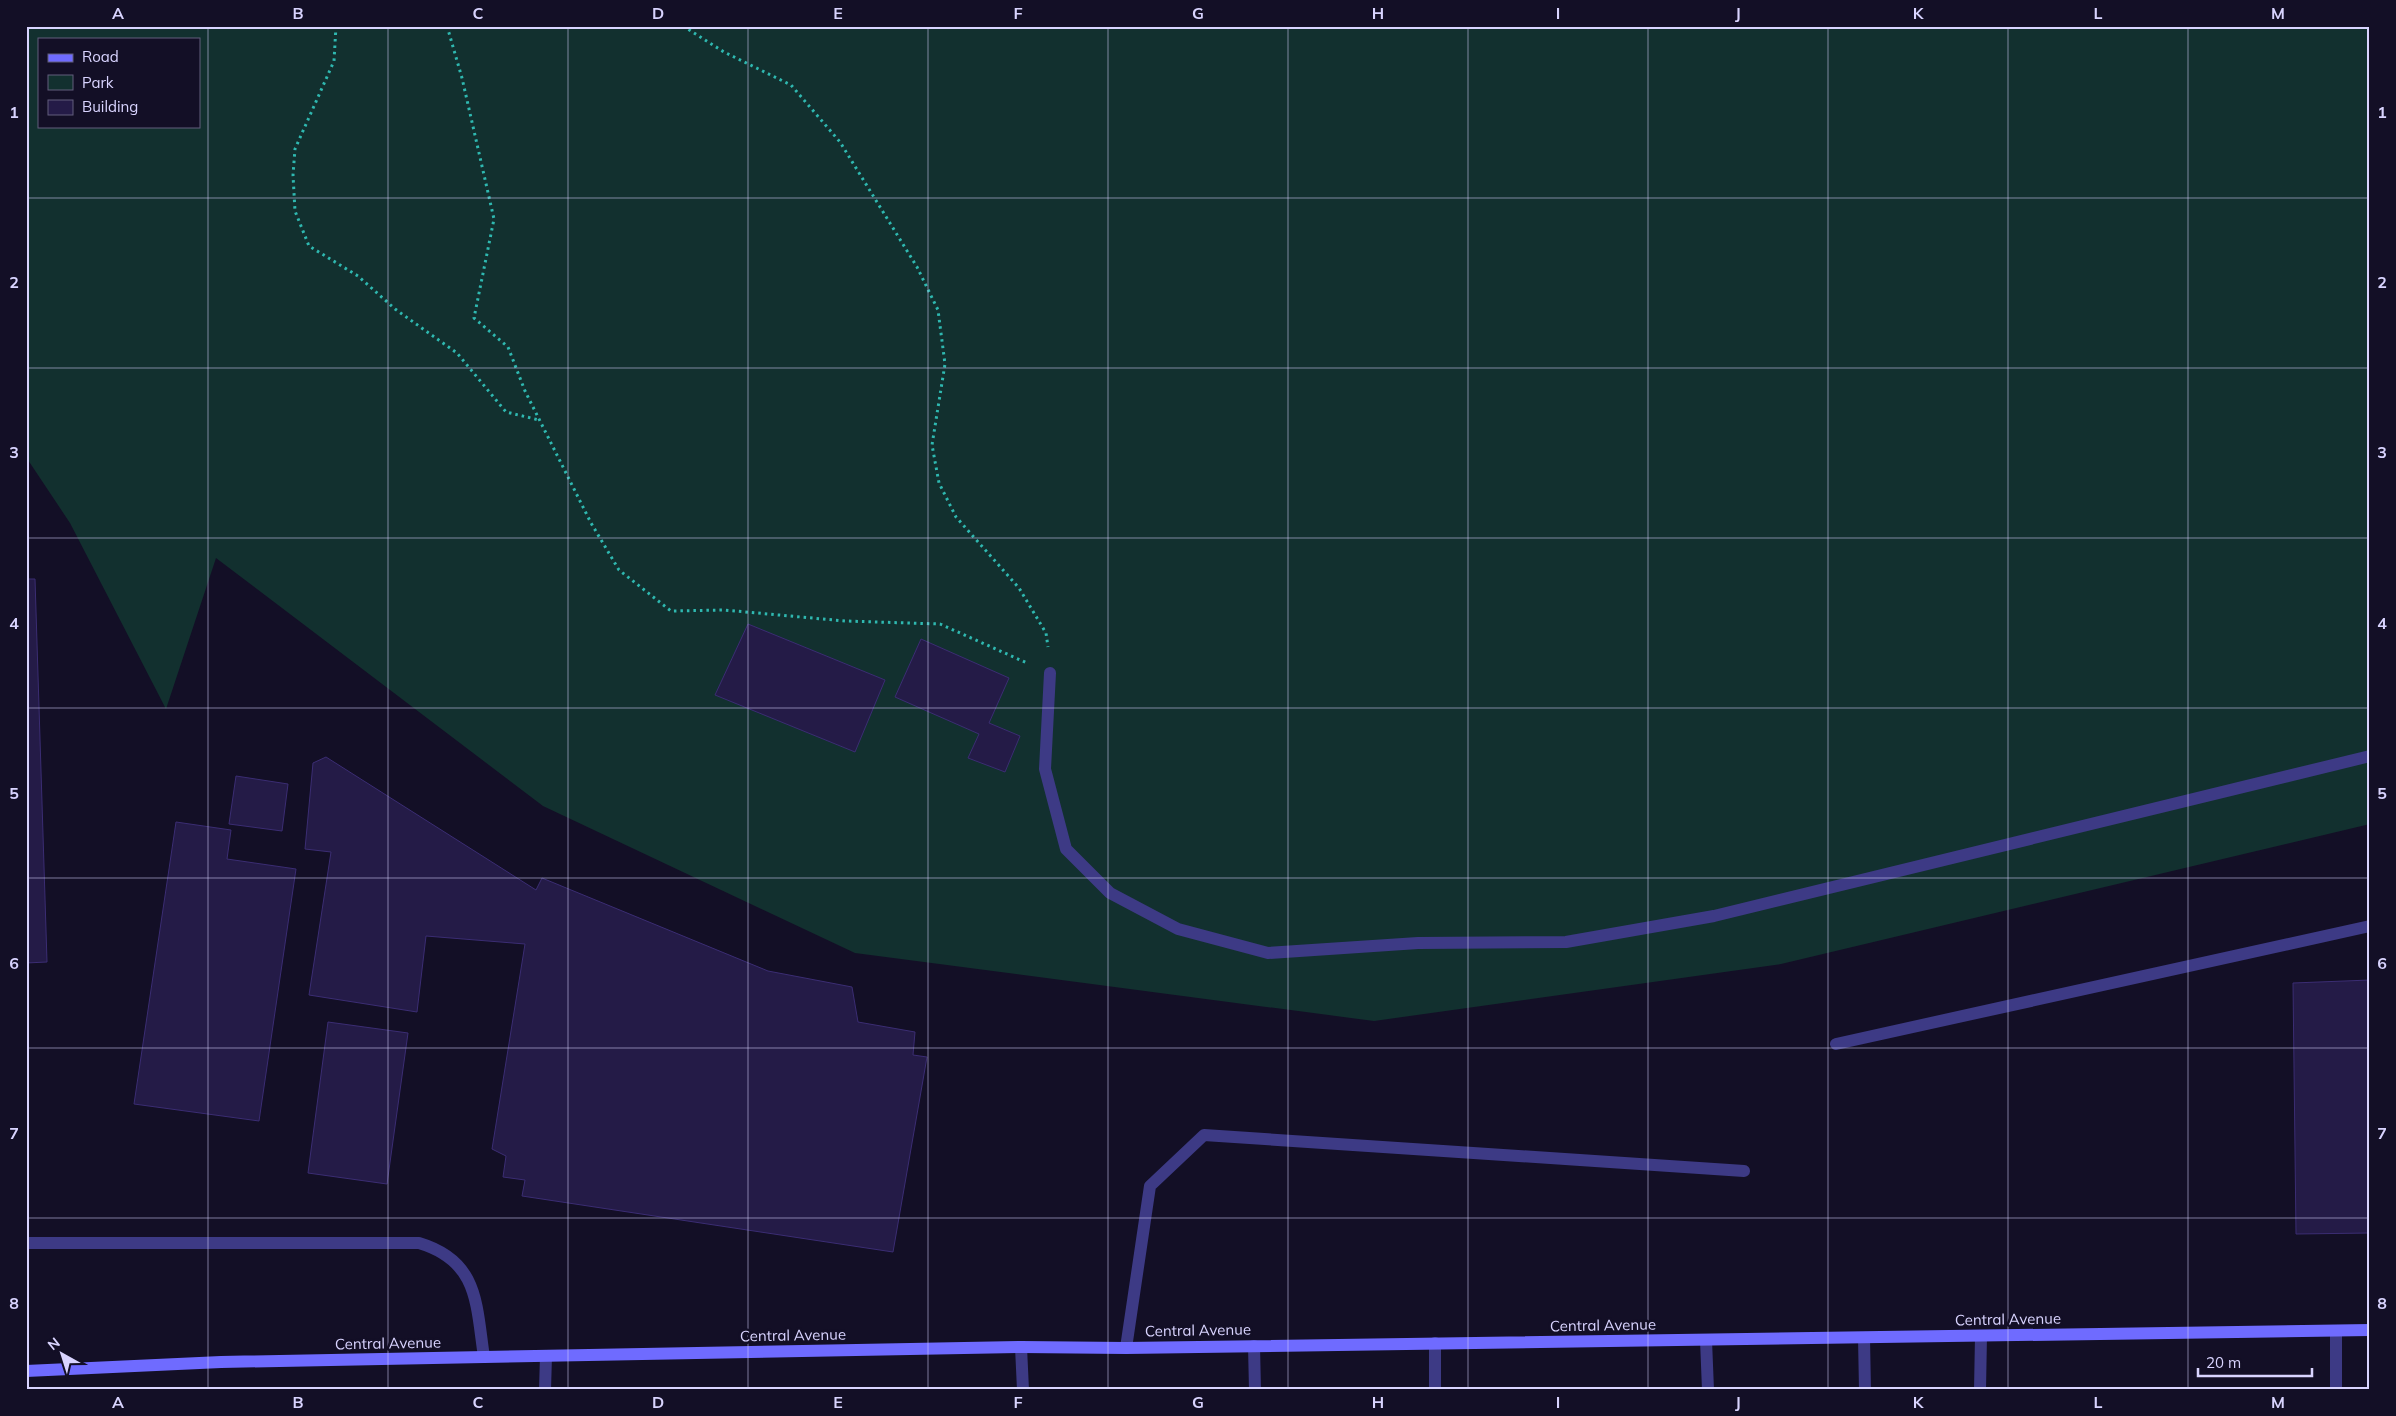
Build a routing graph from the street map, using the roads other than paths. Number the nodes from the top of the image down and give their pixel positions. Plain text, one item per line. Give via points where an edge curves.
1 (1050, 673) road end
2 (2370, 756) edge
3 (2370, 926) edge
4 (1836, 1044) dead end
5 (1744, 1171) dead end
6 (26, 1243) edge
7 (2370, 1330) edge
8 (2336, 1331) junction
9 (1981, 1336) junction
10 (1864, 1338) junction
11 (1706, 1340) junction
12 (1435, 1344) junction
13 (1254, 1346) junction
14 (1021, 1347) junction
15 (1126, 1348) junction
16 (546, 1356) junction
17 (484, 1357) junction
18 (26, 1371) edge
19 (545, 1390) edge
20 (1023, 1390) edge
21 (1255, 1390) edge
22 (1435, 1390) edge
23 (1708, 1390) edge
24 (1865, 1390) edge
25 (1980, 1390) edge
26 (2336, 1390) edge

1 - 2 street via 1045,769 1066,849 1110,893 1178,929 1268,953 1418,943 1566,942 1714,916
3 - 4 street
5 - 15 street via 1204,1135 1150,1186
6 - 17 street via 419,1243 437,1249 455,1261 473,1288
7 - 8 main road, Central Avenue
8 - 9 main road, Central Avenue
8 - 26 street
9 - 10 main road, Central Avenue
9 - 25 street
10 - 11 main road, Central Avenue
10 - 24 street
11 - 12 main road, Central Avenue
11 - 23 street
12 - 13 main road, Central Avenue
12 - 22 street
13 - 15 main road, Central Avenue
13 - 21 street
14 - 15 main road, Central Avenue
14 - 16 main road, Central Avenue
14 - 20 street
16 - 17 main road, Central Avenue
16 - 19 street
17 - 18 main road, Central Avenue via 221,1362

